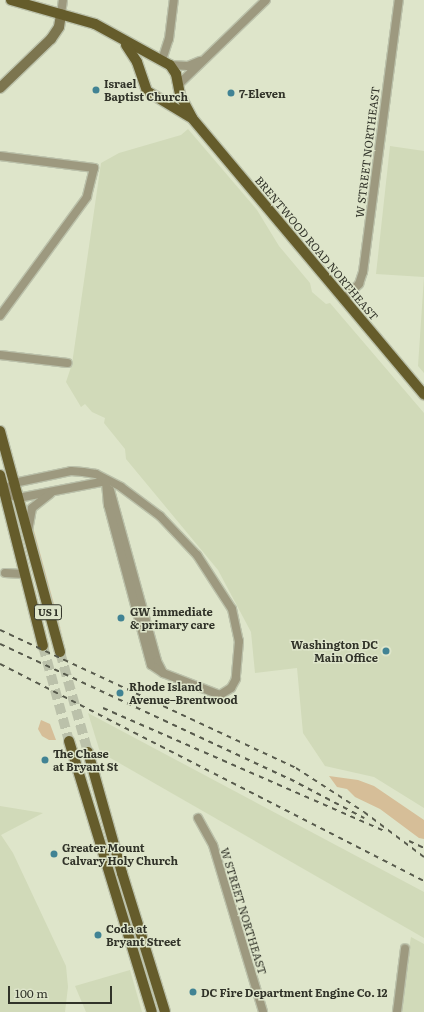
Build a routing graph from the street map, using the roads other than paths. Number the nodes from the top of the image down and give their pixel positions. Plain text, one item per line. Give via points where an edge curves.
1 (11, 0) edge
2 (63, 0) edge
3 (174, 0) edge
4 (266, 0) edge
5 (398, 0) edge
6 (61, 14) junction
7 (124, 42) junction
8 (202, 60) junction
9 (161, 61) junction
10 (140, 72) junction
11 (178, 86) junction
12 (0, 88) edge
13 (163, 100) junction
14 (192, 118) junction
15 (0, 156) edge
16 (344, 299) junction
17 (0, 316) edge
18 (0, 355) edge
19 (68, 364) dead end
20 (424, 394) edge
21 (0, 431) edge
22 (0, 475) edge
23 (106, 481) junction
24 (14, 483) junction
25 (60, 489) junction
26 (2, 490) edge
27 (18, 498) junction
28 (28, 539) junction
29 (5, 574) dead end
30 (24, 574) junction
31 (43, 646) tunnel mouth
32 (60, 652) tunnel mouth
33 (69, 741) tunnel mouth
34 (88, 752) tunnel mouth
35 (198, 818) dead end
36 (404, 949) dead end
37 (152, 1012) edge
38 (165, 1012) edge
39 (263, 1012) edge
40 (397, 1012) edge

1 - 6 main road
2 - 6 street
3 - 9 street via 169,39
4 - 8 street
5 - 16 street, W STREET NORTHEAST via 363,272 359,284
6 - 7 main road via 95,24
6 - 12 main road via 51,39
7 - 9 main road
7 - 10 main road
8 - 9 street via 190,66
8 - 11 street
9 - 10 main road
9 - 11 main road via 176,74
10 - 13 main road via 146,91
11 - 13 main road
11 - 14 main road, BRENTWOOD ROAD NORTHEAST
13 - 14 main road, BRENTWOOD ROAD NORTHEAST
14 - 16 main road, BRENTWOOD ROAD NORTHEAST
15 - 17 street via 94,168 87,197
16 - 20 main road, BRENTWOOD ROAD NORTHEAST
18 - 19 street
21 - 24 main road, US 1
22 - 26 main road, US 1
23 - 23 street via 117,512 157,661 163,673 214,695 220,695 231,688 236,679 239,641 232,609 211,573 181,536 144,503 121,487
23 - 24 street via 96,474 71,472
23 - 25 street
24 - 26 street
24 - 27 main road, US 1
25 - 27 street
25 - 28 street via 44,496 32,508
26 - 27 street
26 - 30 main road, US 1
27 - 28 main road, US 1
28 - 32 main road, US 1
29 - 30 street
30 - 31 main road, US 1
33 - 37 main road
34 - 38 main road
35 - 39 street, W STREET NORTHEAST via 213,845
36 - 40 street

